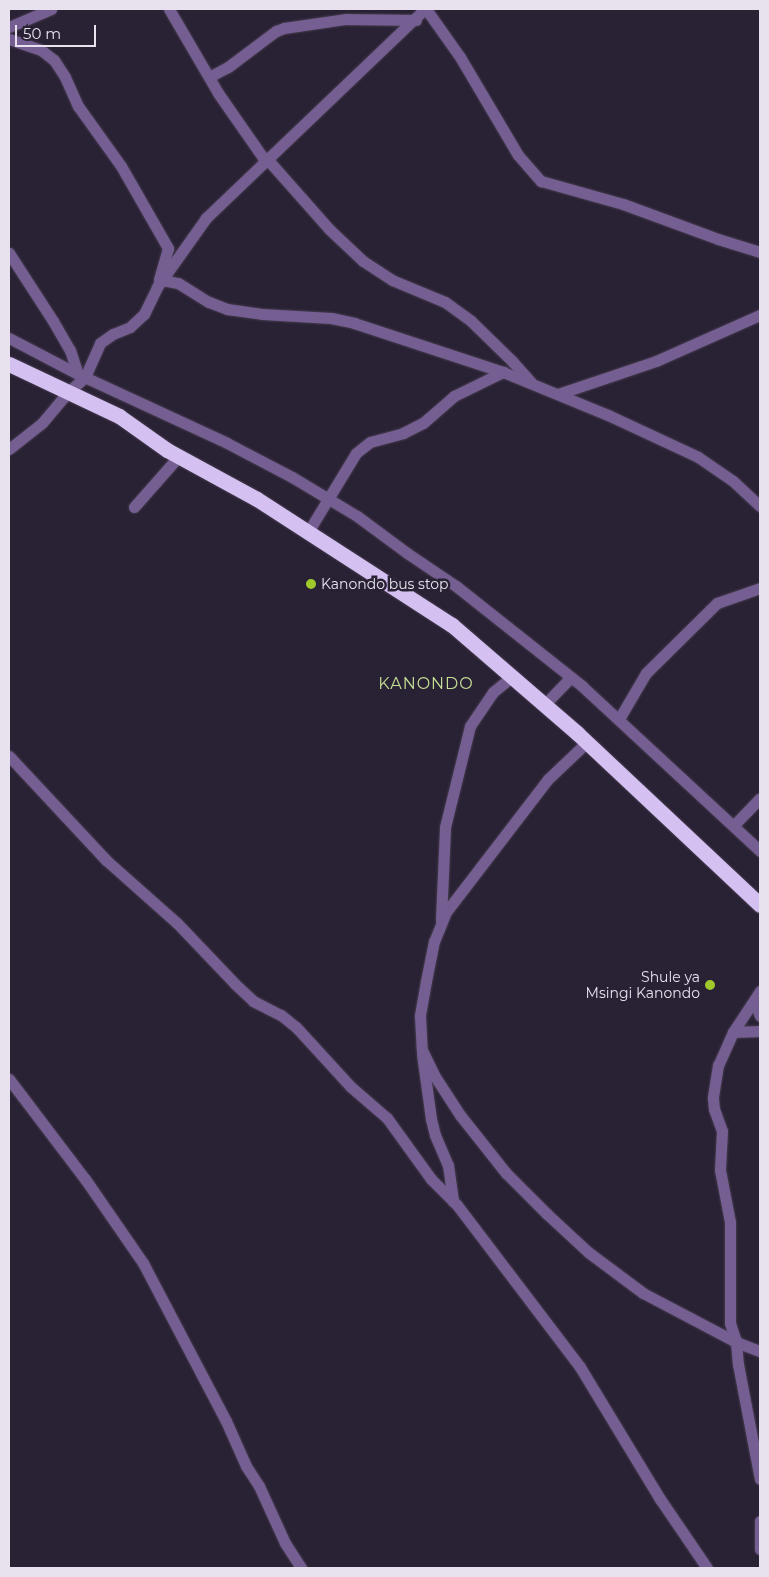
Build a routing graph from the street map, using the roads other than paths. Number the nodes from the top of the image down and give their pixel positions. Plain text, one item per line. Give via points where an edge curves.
1 (51, 9) edge
2 (169, 9) edge
3 (426, 9) edge
4 (416, 20) junction
5 (9, 26) edge
6 (9, 39) edge
7 (209, 77) junction
8 (267, 161) junction
9 (760, 252) edge
10 (9, 253) edge
11 (159, 284) junction
12 (760, 315) edge
13 (9, 338) edge
14 (9, 364) edge
15 (503, 372) junction
16 (82, 375) junction
17 (532, 384) junction
18 (68, 392) junction
19 (558, 394) junction
20 (9, 449) edge
21 (179, 456) junction
22 (329, 499) junction
23 (760, 506) edge
24 (134, 507) dead end
25 (308, 532) junction
26 (760, 588) edge
27 (513, 676) junction
28 (571, 677) junction
29 (545, 704) junction
30 (620, 719) junction
31 (587, 742) junction
32 (9, 756) edge
33 (760, 798) edge
34 (734, 825) junction
35 (760, 851) edge
36 (760, 905) edge
37 (440, 924) junction
38 (757, 996) edge
39 (760, 1016) edge
40 (760, 1031) edge
41 (732, 1032) junction
42 (422, 1050) junction
43 (9, 1079) edge
44 (453, 1202) junction
45 (736, 1342) junction
46 (760, 1351) edge
47 (760, 1479) edge
48 (760, 1521) edge
49 (760, 1550) edge
50 (301, 1568) edge
51 (707, 1568) edge

1 - 5 street
2 - 7 street
3 - 4 street
3 - 9 street via 460,57 518,154 541,181 623,204
4 - 7 street via 346,18 284,28
4 - 8 street
6 - 11 street via 41,50 54,60 66,77 78,106 122,166 168,248
7 - 8 street
8 - 11 street via 206,218
8 - 17 street via 363,261 392,280 445,302 471,321
10 - 16 street via 54,321
11 - 15 street via 178,283 209,302 228,309 354,323
11 - 16 street via 144,314 130,328 105,338
12 - 19 street via 656,361
13 - 16 street
14 - 18 highway
15 - 17 street
15 - 22 street via 454,396 423,423 403,433 370,442 356,453
16 - 18 street
16 - 22 street via 227,443
17 - 19 street
18 - 20 street via 42,423
18 - 21 highway via 119,416
19 - 23 street via 698,457 733,481
21 - 24 street
21 - 25 highway via 257,499
22 - 25 street
22 - 28 street via 456,586
25 - 27 highway via 452,624
26 - 30 street via 716,603 646,674
27 - 29 highway
27 - 37 street via 493,692 470,726 445,827
28 - 29 street
28 - 30 street
29 - 31 highway
30 - 34 street
31 - 36 highway
31 - 37 street via 548,779 516,818
32 - 44 street via 106,860 177,922 241,990 296,1027 351,1087 387,1118 430,1179
33 - 34 street
34 - 35 street
37 - 42 street via 420,1016
38 - 39 street
38 - 41 street
40 - 41 street
41 - 45 street via 718,1065 713,1098 723,1140 720,1170 730,1232 729,1310
42 - 44 street via 428,1103 435,1135 448,1165
42 - 45 street via 460,1115 506,1172 547,1214 588,1252 643,1293
43 - 50 street via 85,1179 143,1263 259,1486 285,1543
44 - 51 street via 580,1367 660,1499
45 - 46 street
45 - 47 street
48 - 49 street

